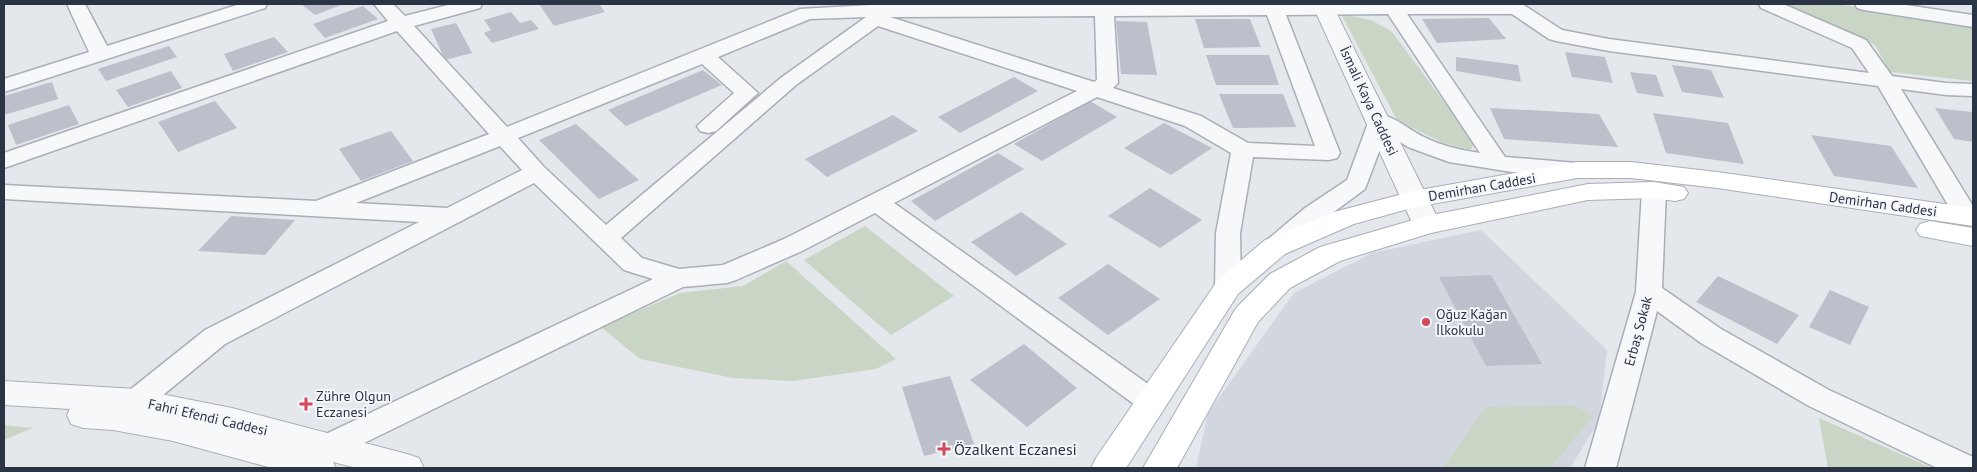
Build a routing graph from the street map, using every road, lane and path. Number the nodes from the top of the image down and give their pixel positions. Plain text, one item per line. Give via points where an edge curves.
1 (76, 4) edge
2 (258, 4) edge
3 (383, 4) edge
4 (473, 4) edge
5 (1768, 4) edge
6 (1864, 4) edge
7 (1514, 6) edge
8 (1180, 7) edge
9 (1324, 7) edge
10 (1281, 8) edge
11 (1393, 8) junction
12 (1104, 10) junction
13 (869, 11) edge
14 (1973, 21) edge
15 (399, 24) junction
16 (101, 55) junction
17 (704, 55) junction
18 (1885, 81) junction
19 (4, 86) edge
20 (1095, 89) junction
21 (1973, 90) edge
22 (1379, 120) junction
23 (708, 126) dead end
24 (504, 135) junction
25 (1243, 150) junction
26 (4, 161) edge
27 (1498, 163) junction
28 (1577, 170) junction
29 (536, 172) junction
30 (1654, 190) junction
31 (4, 192) edge
32 (1414, 199) junction
33 (877, 202) junction
34 (321, 208) junction
35 (452, 216) junction
36 (1971, 223) edge
37 (1427, 225) junction
38 (606, 238) junction
39 (1275, 247) junction
40 (678, 278) junction
41 (1228, 287) junction
42 (1649, 292) junction
43 (4, 393) edge
44 (136, 401) junction
45 (1152, 402) junction
46 (4, 410) edge
47 (1168, 460) edge
48 (307, 461) edge
49 (1106, 466) edge
50 (407, 468) edge
51 (1600, 468) edge
52 (1966, 468) edge

1 - 16 street
2 - 16 street
3 - 15 street
4 - 15 street
5 - 18 street via 1859,44
6 - 14 street
7 - 11 street
7 - 18 street via 1556,35 1609,45
8 - 10 street
8 - 12 street
9 - 10 street
9 - 11 street
9 - 22 street, İsmali Kaya Caddesi
10 - 25 street via 1328,153
11 - 27 street
12 - 13 street
12 - 20 street via 1108,83
13 - 17 street via 807,12
13 - 20 street
13 - 38 street
15 - 24 street
15 - 26 street
16 - 19 street
17 - 23 street via 747,93
17 - 24 street
18 - 21 street
18 - 36 street
20 - 25 street via 1193,121
20 - 33 street
22 - 27 street via 1416,142 1449,155
22 - 32 street, İsmali Kaya Caddesi
22 - 39 street via 1357,184
24 - 29 street
24 - 34 street
25 - 41 street via 1228,233
27 - 28 street
28 - 32 main road, Demirhan Caddesi
28 - 36 main road, Demirhan Caddesi via 1631,170 1717,180
29 - 35 street
29 - 38 street
30 - 36 main road, Demirhan Caddesi
30 - 37 main road, Demirhan Caddesi via 1588,192
30 - 42 street, Erbaş Sokak
31 - 34 street
32 - 37 street, İsmali Kaya Caddesi
32 - 39 main road, Demirhan Caddesi via 1344,218
33 - 40 street via 727,274
33 - 45 street
34 - 35 street
35 - 44 street via 215,336
37 - 47 main road, Demirhan Caddesi via 1330,254 1280,281 1247,315
38 - 40 street via 633,264
39 - 41 main road, Demirhan Caddesi
40 - 48 street
41 - 45 main road, Demirhan Caddesi
42 - 51 street, Erbaş Sokak
42 - 52 street via 1711,336 1819,398
43 - 44 street, Fahri Efendi Caddesi
44 - 48 street, Fahri Efendi Caddesi via 232,421
45 - 49 main road, Demirhan Caddesi
46 - 48 street, Fahri Efendi Caddesi via 110,418 186,431
48 - 50 street, Fahri Efendi Caddesi

